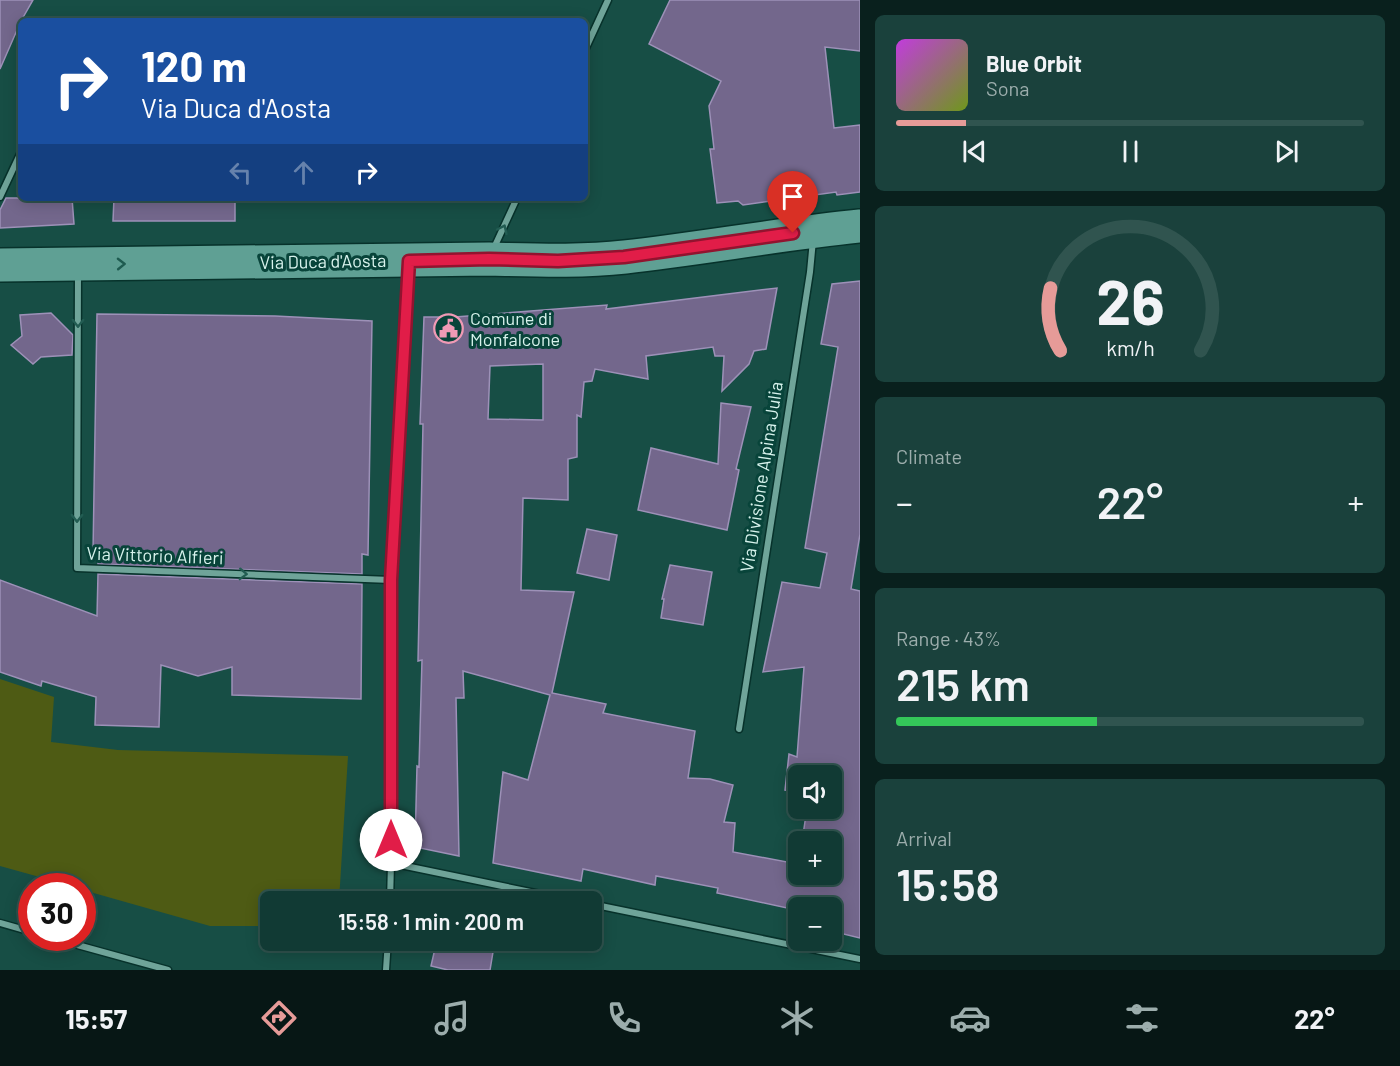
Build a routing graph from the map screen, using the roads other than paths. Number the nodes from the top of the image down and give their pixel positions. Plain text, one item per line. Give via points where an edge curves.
1 (608, 0) edge
2 (588, 43) edge
3 (18, 158) edge
4 (0, 197) edge
5 (516, 201) edge
6 (860, 226) edge
7 (814, 230) junction
8 (489, 259) junction
9 (409, 261) junction
10 (78, 265) junction
11 (0, 266) edge
12 (391, 580) junction
13 (739, 729) dead end
14 (391, 863) junction
15 (390, 891) edge
16 (526, 891) edge
17 (602, 906) edge
18 (0, 923) edge
19 (18, 928) edge
20 (96, 950) edge
21 (387, 951) edge
22 (860, 959) edge
23 (168, 970) edge
24 (386, 970) edge

1 - 2 street
3 - 4 street
8 -> 5 street
6 - 7 main road, Via Duca d'Aosta
7 - 8 main road, Via Duca d'Aosta via 624,257 558,261
7 - 13 street, Via Divisione Alpina Julia
8 - 9 main road, Via Duca d'Aosta
10 -> 9 main road, Via Duca d'Aosta
9 - 12 street
10 - 11 main road, Via Duca d'Aosta
10 -> 12 street, Via Vittorio Alfieri via 77,568
12 - 14 street
14 - 15 street
14 - 16 street
17 - 22 street
18 - 19 street
20 - 23 street
21 - 24 street

